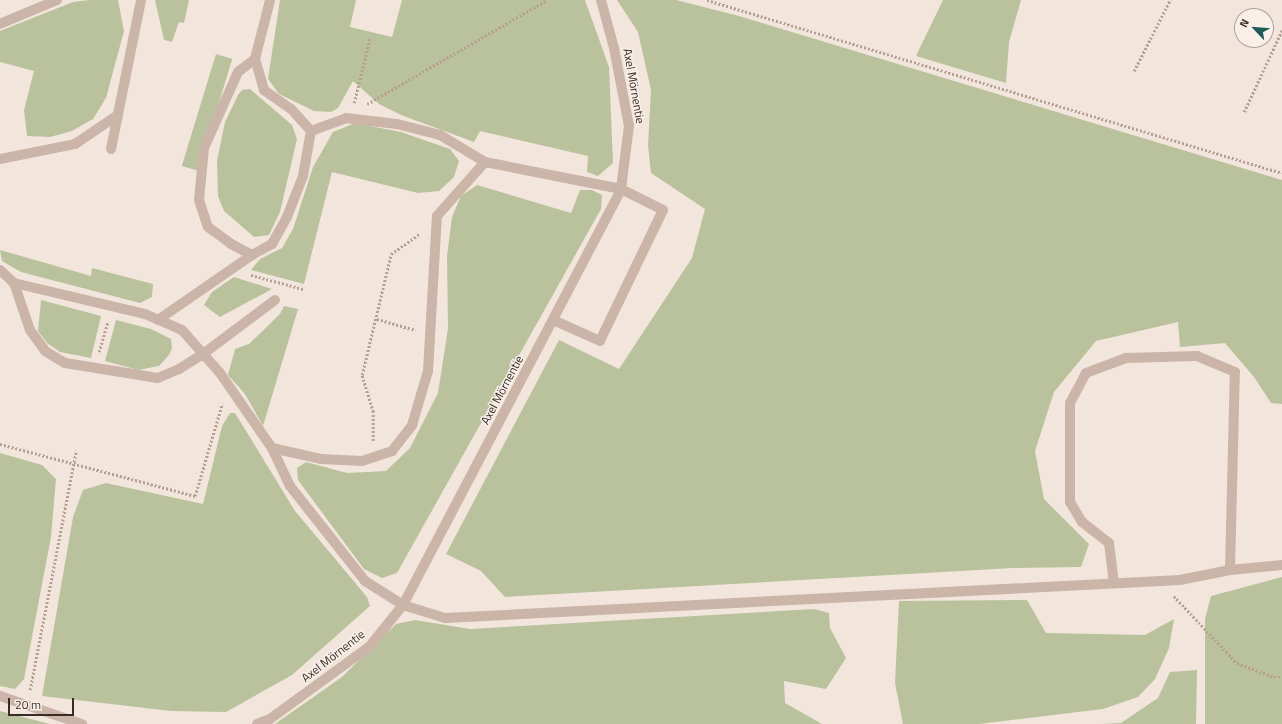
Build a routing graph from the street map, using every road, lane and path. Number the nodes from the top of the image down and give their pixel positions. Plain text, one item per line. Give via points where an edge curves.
1 (57, 0) edge
2 (141, 0) edge
3 (270, 0) edge
4 (547, 0) edge
5 (600, 0) edge
6 (707, 0) edge
7 (1170, 0) edge
8 (0, 24) edge
9 (1282, 30) edge
10 (370, 38) dead end
11 (255, 59) junction
12 (1134, 71) dead end
13 (1244, 112) dead end
14 (118, 115) junction
15 (349, 116) junction
16 (311, 131) junction
17 (111, 149) dead end
18 (0, 159) edge
19 (485, 162) junction
20 (1282, 173) edge
21 (621, 189) junction
22 (437, 216) junction
23 (252, 255) junction
24 (0, 270) edge
25 (231, 270) junction
26 (14, 283) junction
27 (303, 289) dead end
28 (275, 300) dead end
29 (113, 307) junction
30 (376, 319) junction
31 (158, 320) junction
32 (553, 320) junction
33 (429, 334) junction
34 (203, 354) junction
35 (94, 369) junction
36 (227, 384) junction
37 (0, 444) edge
38 (272, 448) junction
39 (76, 450) dead end
40 (374, 457) junction
41 (74, 464) junction
42 (1282, 565) edge
43 (1230, 570) junction
44 (1159, 581) junction
45 (1114, 583) junction
46 (403, 605) junction
47 (1282, 677) edge
48 (0, 696) edge
49 (27, 706) junction
50 (82, 724) edge
51 (257, 724) edge

1 - 8 street
2 - 14 street
3 - 11 street
4 - 15 path via 379,95
5 - 21 street, Axel Mörnentie via 614,48 629,126
6 - 20 path
7 - 12 path
9 - 13 path
10 - 15 path
11 - 16 street via 264,90 291,108
11 - 23 street via 238,72 204,148 199,200 208,227
14 - 17 street
14 - 18 street via 75,144
15 - 16 street
15 - 19 street via 440,135
16 - 23 street via 303,176 287,217 272,244
19 - 21 street
19 - 22 street
21 - 32 street, Axel Mörnentie
21 - 32 street via 663,210 600,341
22 - 30 path via 421,233 391,254
22 - 33 street
23 - 25 street
24 - 26 street
25 - 27 path
25 - 31 street
26 - 29 street
26 - 35 street via 30,330 44,351 65,363
28 - 34 street
29 - 31 street
29 - 35 path
30 - 33 path
30 - 40 path via 362,375 373,412
31 - 34 street via 182,330
32 - 46 street, Axel Mörnentie
33 - 40 street via 428,372 412,425 392,451
34 - 35 street via 179,370 158,378
34 - 36 street
36 - 38 street
36 - 41 path via 195,496
37 - 41 path
38 - 40 street via 321,459 362,462
38 - 46 street via 290,486 366,581
39 - 41 path
41 - 49 path
42 - 43 street
43 - 44 street via 1180,580
43 - 45 street via 1235,372 1197,356 1126,358 1086,373 1070,403 1070,502 1082,522 1109,544
44 - 45 street
44 - 47 path via 1237,663
45 - 46 street via 445,618
46 - 51 street, Axel Mörnentie via 370,646 270,719
48 - 49 street
49 - 50 street

